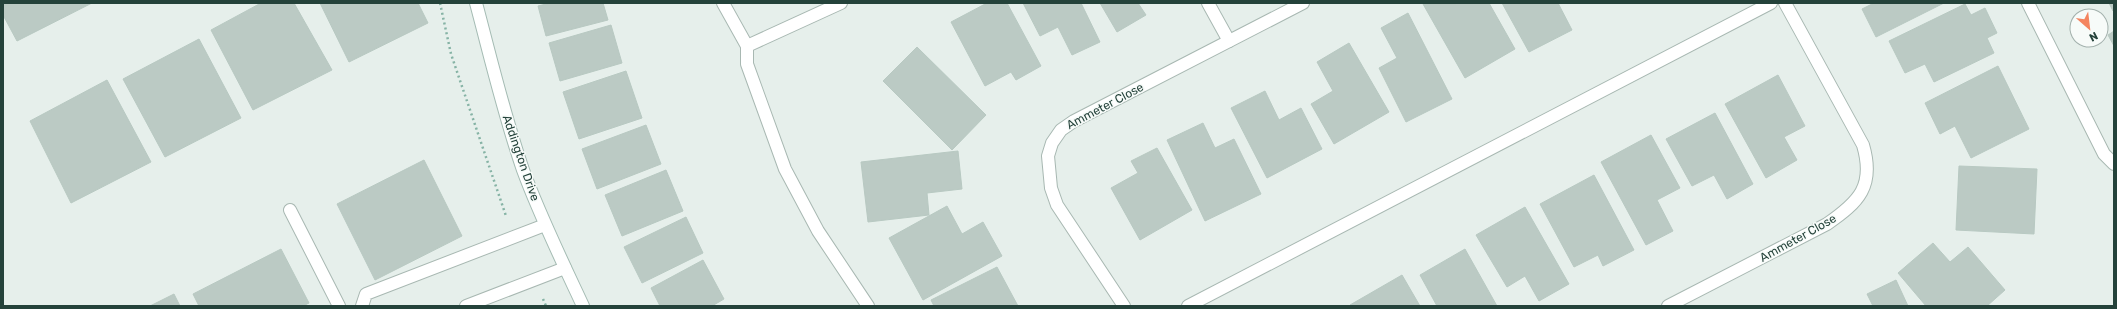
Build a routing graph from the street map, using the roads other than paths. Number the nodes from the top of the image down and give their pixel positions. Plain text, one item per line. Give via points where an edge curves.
1 (476, 3) edge
2 (723, 3) edge
3 (841, 3) edge
4 (1208, 3) edge
5 (1303, 3) edge
6 (1771, 3) edge
7 (1785, 3) edge
8 (2028, 3) edge
9 (1229, 41) junction
10 (747, 46) junction
11 (2114, 164) edge
12 (290, 210) dead end
13 (545, 225) junction
14 (565, 268) junction
15 (1121, 305) edge
16 (339, 306) edge
17 (362, 306) edge
18 (466, 306) edge
19 (583, 306) edge
20 (868, 306) edge
21 (1188, 306) edge
22 (1668, 306) edge

1 - 13 street, Addington Drive via 523,170
2 - 10 street
3 - 10 street
4 - 9 street
5 - 9 street, Ammeter Close
6 - 21 street
7 - 22 street, Ammeter Close via 1863,145 1868,162 1866,181 1858,197 1844,212 1827,224
8 - 11 street via 2104,154
9 - 15 street, Ammeter Close via 1074,121 1061,130 1052,143 1048,156 1048,173 1057,205
10 - 20 street via 747,64 786,169 818,231
12 - 16 street
13 - 14 street, Addington Drive
13 - 17 street via 366,294
14 - 18 street
14 - 19 street, Addington Drive

